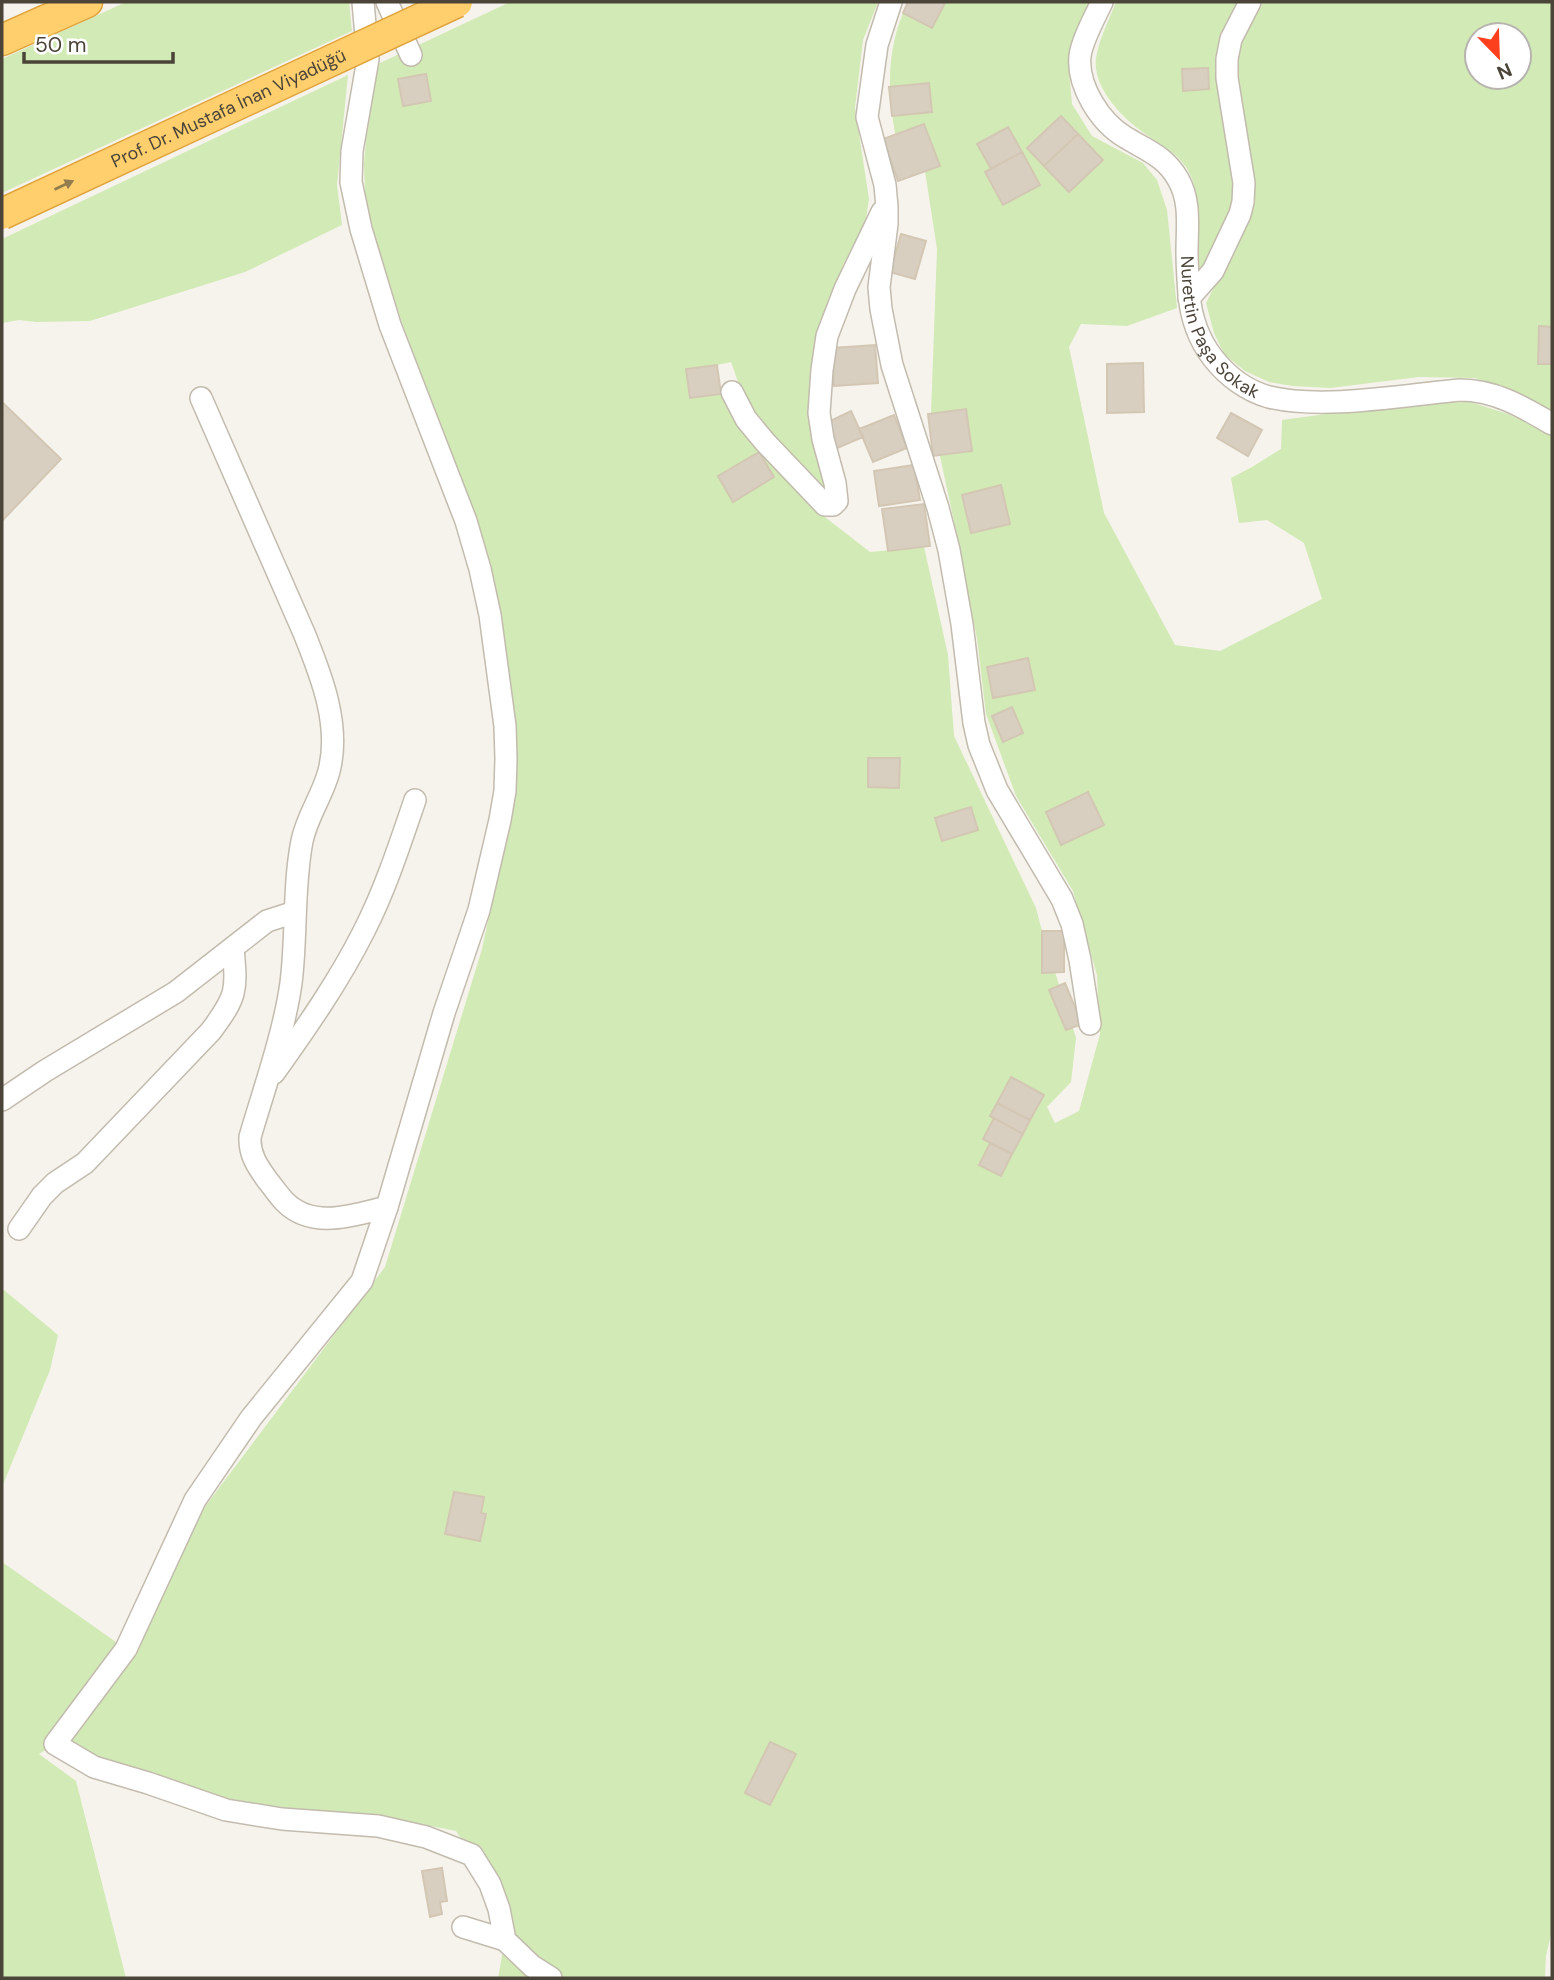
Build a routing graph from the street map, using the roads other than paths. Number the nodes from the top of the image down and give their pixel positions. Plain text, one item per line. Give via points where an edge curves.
1 (87, 2) edge
2 (363, 2) edge
3 (387, 2) edge
4 (457, 2) edge
5 (891, 2) edge
6 (1102, 2) edge
7 (1250, 2) edge
8 (2, 40) edge
9 (411, 55) dead end
10 (887, 203) junction
11 (2, 214) edge
12 (1189, 298) junction
13 (732, 392) dead end
14 (201, 398) dead end
15 (1552, 424) edge
16 (415, 800) dead end
17 (295, 912) junction
18 (233, 948) junction
19 (1090, 1024) dead end
20 (264, 1088) junction
21 (2, 1100) edge
22 (387, 1206) junction
23 (19, 1229) dead end
24 (463, 1927) dead end
25 (505, 1940) junction
26 (551, 1978) edge

1 - 8 highway
2 - 22 street via 368,59 351,182 390,325 481,569 502,701 506,759 500,820 479,911
3 - 9 street
11 -> 4 highway, Prof. Dr. Mustafa İnan Viyadüğü, bridge
5 - 10 street via 877,45 867,117
6 - 12 street, Nurettin Paşa Sokak via 1080,55 1085,86 1103,118 1165,161 1180,182 1188,217
7 - 12 street via 1231,39 1227,59 1243,202 1213,271
10 - 13 street via 827,336 819,413 835,483 837,501 833,505 825,505 765,442
10 - 19 street via 881,309 892,365 949,550 979,745 997,790 1067,911
12 - 15 street, Nurettin Paşa Sokak via 1198,332 1218,364 1247,388 1268,396 1340,401 1477,390
14 - 17 street via 304,633 328,701 331,763 302,840
16 - 20 street via 365,930
17 - 18 street via 267,921
17 - 20 street via 287,1006
18 - 21 street via 176,992
18 - 23 street via 234,993 211,1031 85,1163 42,1196
20 - 22 street via 249,1146 260,1170 284,1201 307,1216 334,1219
22 - 25 street via 362,1281 251,1418 195,1500 126,1649 55,1744 94,1767 226,1810 377,1826 426,1837 472,1855 490,1884
24 - 25 street
25 - 26 street

